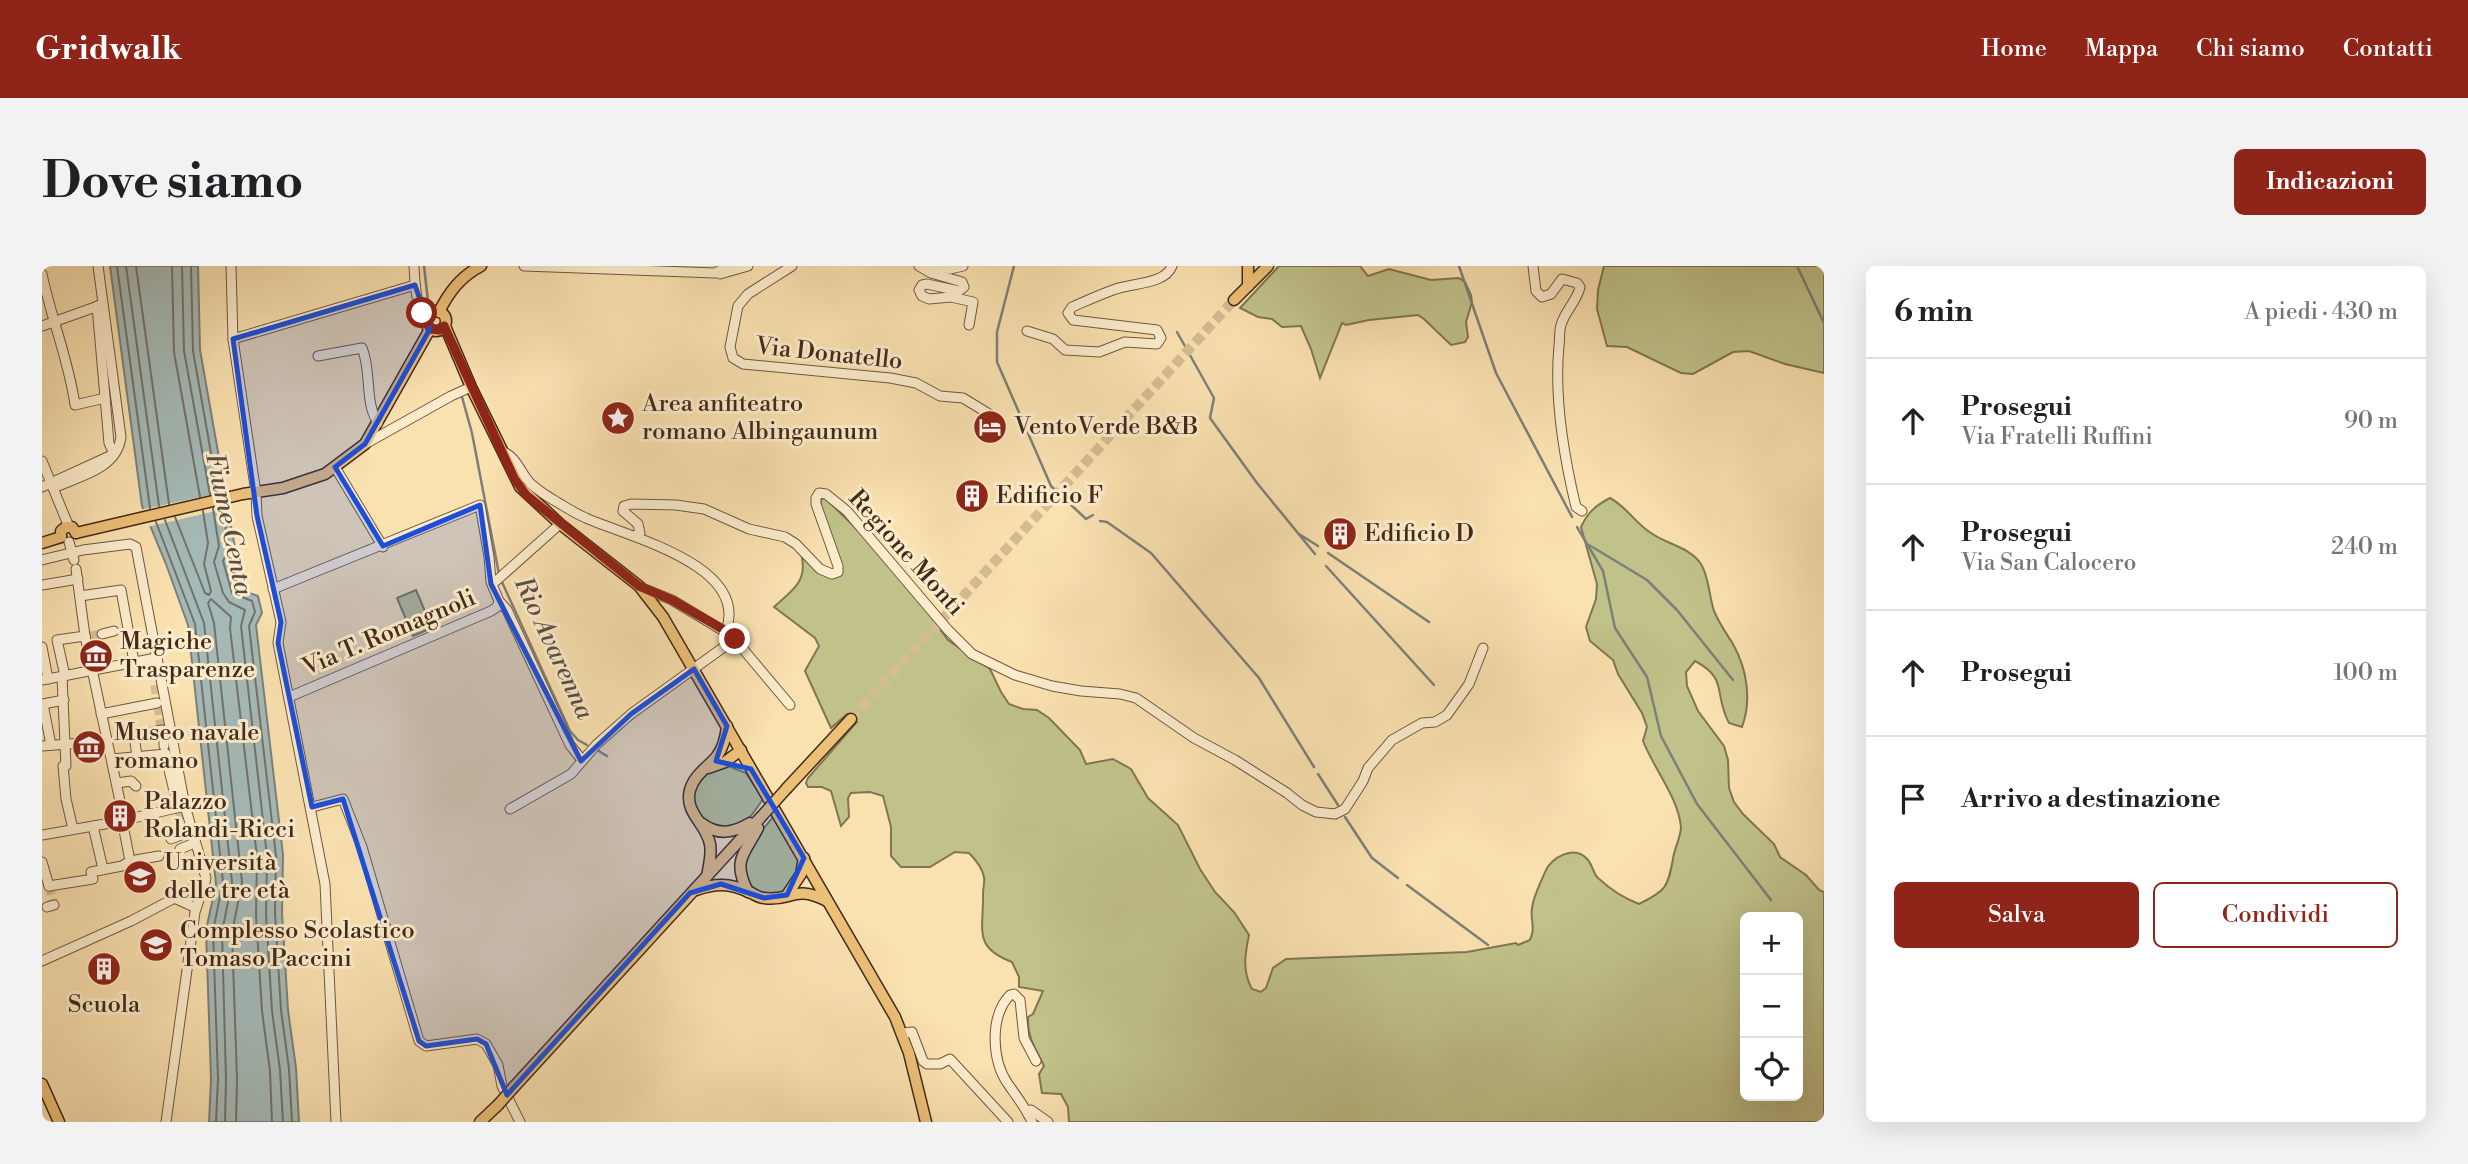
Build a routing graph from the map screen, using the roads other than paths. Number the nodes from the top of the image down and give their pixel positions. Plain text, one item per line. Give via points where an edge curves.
1 (98, 266) edge
2 (231, 266) edge
3 (414, 266) edge
4 (481, 266) edge
5 (524, 266) edge
6 (728, 266) edge
7 (748, 266) edge
8 (792, 266) edge
9 (919, 266) edge
10 (933, 266) edge
11 (963, 266) edge
12 (1172, 266) edge
13 (1248, 266) edge
14 (1268, 266) edge
15 (1533, 266) edge
16 (715, 273) junction
17 (42, 274) edge
18 (415, 285) junction
19 (1248, 286) junction
20 (1234, 300) tunnel mouth
21 (100, 306) junction
22 (439, 312) junction
23 (53, 321) junction
24 (428, 324) junction
25 (969, 325) dead end
26 (42, 326) edge
27 (444, 326) junction
28 (1027, 331) dead end
29 (233, 339) junction
30 (318, 356) dead end
31 (471, 387) junction
32 (105, 398) junction
33 (994, 417) dead end
34 (378, 424) junction
35 (365, 444) junction
36 (503, 452) junction
37 (114, 454) junction
38 (42, 461) edge
39 (335, 467) junction
40 (49, 486) edge
41 (256, 493) junction
42 (1582, 511) dead end
43 (560, 524) junction
44 (636, 535) junction
45 (42, 543) edge
46 (383, 547) junction
47 (73, 552) junction
48 (42, 560) edge
49 (496, 581) dead end
50 (42, 585) edge
51 (639, 586) junction
52 (273, 589) junction
53 (80, 596) junction
54 (499, 601) junction
55 (128, 629) junction
56 (726, 631) junction
57 (102, 634) tunnel mouth
58 (87, 636) junction
59 (735, 639) junction
60 (42, 647) edge
61 (1483, 648) dead end
62 (153, 661) junction
63 (135, 662) junction
64 (694, 669) junction
65 (94, 670) junction
66 (64, 676) junction
67 (45, 680) edge
68 (155, 685) tunnel mouth
69 (289, 697) junction
70 (64, 700) junction
71 (157, 704) dead end
72 (790, 705) dead end
73 (43, 706) edge
74 (102, 714) junction
75 (851, 719) tunnel mouth
76 (727, 726) junction
77 (162, 730) dead end
78 (107, 741) junction
79 (63, 743) junction
80 (46, 745) edge
81 (741, 750) junction
82 (136, 756) junction
83 (722, 758) junction
84 (112, 759) junction
85 (582, 761) junction
86 (751, 769) junction
87 (117, 783) junction
88 (136, 786) dead end
89 (174, 791) tunnel mouth
90 (121, 806) dead end
91 (312, 807) junction
92 (180, 808) junction
93 (510, 809) dead end
94 (761, 817) junction
95 (696, 819) junction
96 (122, 820) junction
97 (93, 826) junction
98 (76, 829) junction
99 (42, 835) edge
100 (171, 839) dead end
101 (180, 849) dead end
102 (159, 856) dead end
103 (804, 858) junction
104 (130, 860) junction
105 (103, 869) junction
106 (45, 875) edge
107 (707, 876) junction
108 (816, 879) junction
109 (205, 882) junction
110 (798, 889) junction
111 (690, 892) junction
112 (748, 892) junction
113 (174, 898) junction
114 (829, 902) junction
115 (196, 908) junction
116 (42, 961) edge
117 (903, 1033) junction
118 (1036, 1061) dead end
119 (42, 1084) edge
120 (1030, 1118) edge
121 (59, 1122) edge
122 (166, 1122) edge
123 (336, 1122) edge
124 (480, 1122) edge
125 (520, 1122) edge
126 (926, 1122) edge
127 (1008, 1122) edge
128 (1048, 1122) edge

1 - 21 street
2 - 29 street
3 - 18 street
4 - 22 main road via 459,281
5 - 16 street
6 - 16 street
7 - 16 street
8 - 33 street, Via Donatello via 748,294 738,306 730,347 738,362 890,377 916,383 940,396 963,398
9 - 25 street via 962,282 959,291 927,284 919,290 925,298 973,302
10 - 11 street
12 - 28 street via 1161,277 1115,288 1068,313 1075,321 1157,330 1161,338 1157,344 1125,342 1099,352 1065,350 1053,339
13 - 19 main road
14 - 19 main road
15 - 42 street via 1536,291 1542,297 1551,294 1562,279 1580,286 1562,322 1556,374 1572,492
17 - 23 street
18 - 24 street
18 - 29 street
19 - 20 main road
21 - 23 street
21 - 32 street
21 - 37 street via 121,437
22 - 24 main road via 432,312
22 - 27 main road via 446,320
23 - 26 street
23 - 32 street via 75,405
24 - 27 main road via 440,330
24 - 34 main road
27 - 31 main road
29 - 41 street
30 - 34 street via 362,348
31 - 35 street
31 - 36 main road
32 - 37 street
34 - 35 main road
35 - 39 main road
36 - 43 main road via 520,487
36 - 44 street via 541,492 583,517
37 - 40 street
38 - 40 street
39 - 41 main road via 312,480
39 - 46 street
40 - 47 street
41 - 47 main road via 123,522
41 - 52 street
43 - 49 street
43 - 51 main road
44 - 56 street via 703,571 727,596
44 - 61 street, Regione Monti via 640,533 638,524 623,511 624,506 704,509 749,529 785,537 832,574 838,572 838,566 817,505 819,493 826,494 847,511 972,654 1021,677 1136,698 1317,812 1335,814 1345,808 1368,768 1392,740 1447,715 1469,684
45 - 47 main road
46 - 52 street
46 - 54 street via 480,505 491,582
47 - 48 street
47 - 50 street
47 - 53 street
47 - 62 street via 136,547
51 - 56 street
51 - 64 main road
52 - 69 street
53 - 55 street via 121,590
53 - 58 street
54 - 69 street, Via T. Romagnoli via 491,611
54 - 85 street
55 - 57 street
55 - 63 street
56 - 59 street
58 - 65 street
58 - 66 street via 57,640
59 - 64 street
59 - 72 street
60 - 67 street
62 - 63 street
62 - 68 street
62 - 92 street
63 - 65 street
64 - 76 main road
64 - 85 street via 631,714
65 - 66 street
65 - 74 street
66 - 67 street
66 - 70 street
69 - 91 street
70 - 73 street
70 - 79 street
71 - 74 street
73 - 80 street
74 - 78 street
75 - 94 main road, bridge
76 - 81 main road
76 - 83 main road
77 - 82 street via 134,736
78 - 79 street
78 - 84 street
79 - 80 street
79 - 98 street via 66,799
81 - 83 main road via 734,749
81 - 86 main road
82 - 84 street
82 - 89 street via 165,749
83 - 86 main road
83 - 95 main road via 696,777 690,788
84 - 87 street
85 - 93 street via 571,774
86 - 103 main road
87 - 88 street
87 - 90 street
91 - 123 street via 325,884
91 - 125 street via 343,799 419,1041 426,1046 477,1039 486,1044
92 - 96 street
92 - 109 street
94 - 95 main road via 729,832 718,832
94 - 107 main road
94 - 112 main road via 739,863
95 - 107 main road via 710,842
96 - 97 street
96 - 104 street
97 - 98 street
97 - 105 street
98 - 99 street
100 - 101 street via 185,828 192,844
102 - 104 street
103 - 108 main road
103 - 110 main road
104 - 105 street
105 - 106 street
107 - 111 main road
108 - 110 main road via 809,878
108 - 114 main road
109 - 113 street
109 - 115 street
110 - 112 main road via 764,898
110 - 114 main road
111 - 112 main road via 721,884
111 - 124 main road, bridge
113 - 115 street
113 - 116 street
114 - 117 main road
115 - 122 street
117 - 126 main road
117 - 127 street via 912,1032 927,1064 950,1059
118 - 120 street via 1024,1038 1020,1000 1010,995 1000,1012 996,1044 1007,1083
119 - 121 main road
120 - 128 street via 1031,1110 1036,1111

